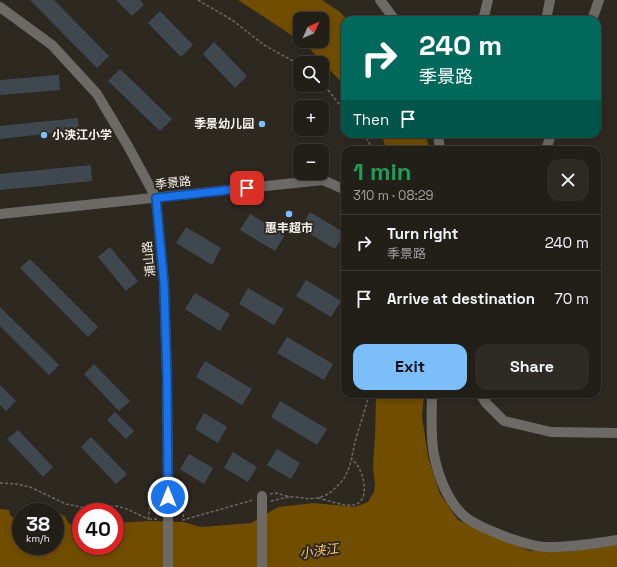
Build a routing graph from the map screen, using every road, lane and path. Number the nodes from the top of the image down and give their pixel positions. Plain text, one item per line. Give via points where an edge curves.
1 (198, 0) edge
2 (380, 0) edge
3 (488, 0) edge
4 (550, 0) edge
5 (599, 0) edge
6 (0, 7) edge
7 (391, 16) edge
8 (484, 16) edge
9 (547, 16) edge
10 (593, 16) edge
11 (293, 61) edge
12 (329, 91) edge
13 (341, 107) edge
14 (341, 188) edge
15 (156, 198) junction
16 (0, 214) edge
17 (368, 398) edge
18 (432, 398) edge
19 (483, 398) edge
20 (617, 433) edge
21 (352, 459) junction
22 (0, 483) edge
23 (290, 497) junction
24 (318, 498) junction
25 (262, 503) junction
26 (168, 505) junction
27 (617, 540) edge
28 (168, 567) edge
29 (262, 567) edge

1 - 11 path via 232,20 264,45
2 - 7 street
3 - 8 street
4 - 9 street
5 - 10 street
6 - 15 street, 浦山路 via 52,45 97,94
12 - 13 path
14 - 15 street, 季景路 via 323,180
15 - 16 street, 季景路
15 - 26 street, 浦山路, bridge via 164,283
17 - 21 path
18 - 27 street via 434,454 441,480 463,515 489,530 523,543 544,547
19 - 20 street via 504,421 551,432
21 - 24 path via 342,483
21 - 24 path via 358,466 363,481 362,500 355,505
22 - 26 path via 30,487 57,500 90,509 116,506 148,519 150,506
23 - 24 path
23 - 25 path
23 - 25 path via 276,493
25 - 26 path via 228,508 183,520 184,506
25 - 29 street
26 - 28 street, 浦山路, bridge

